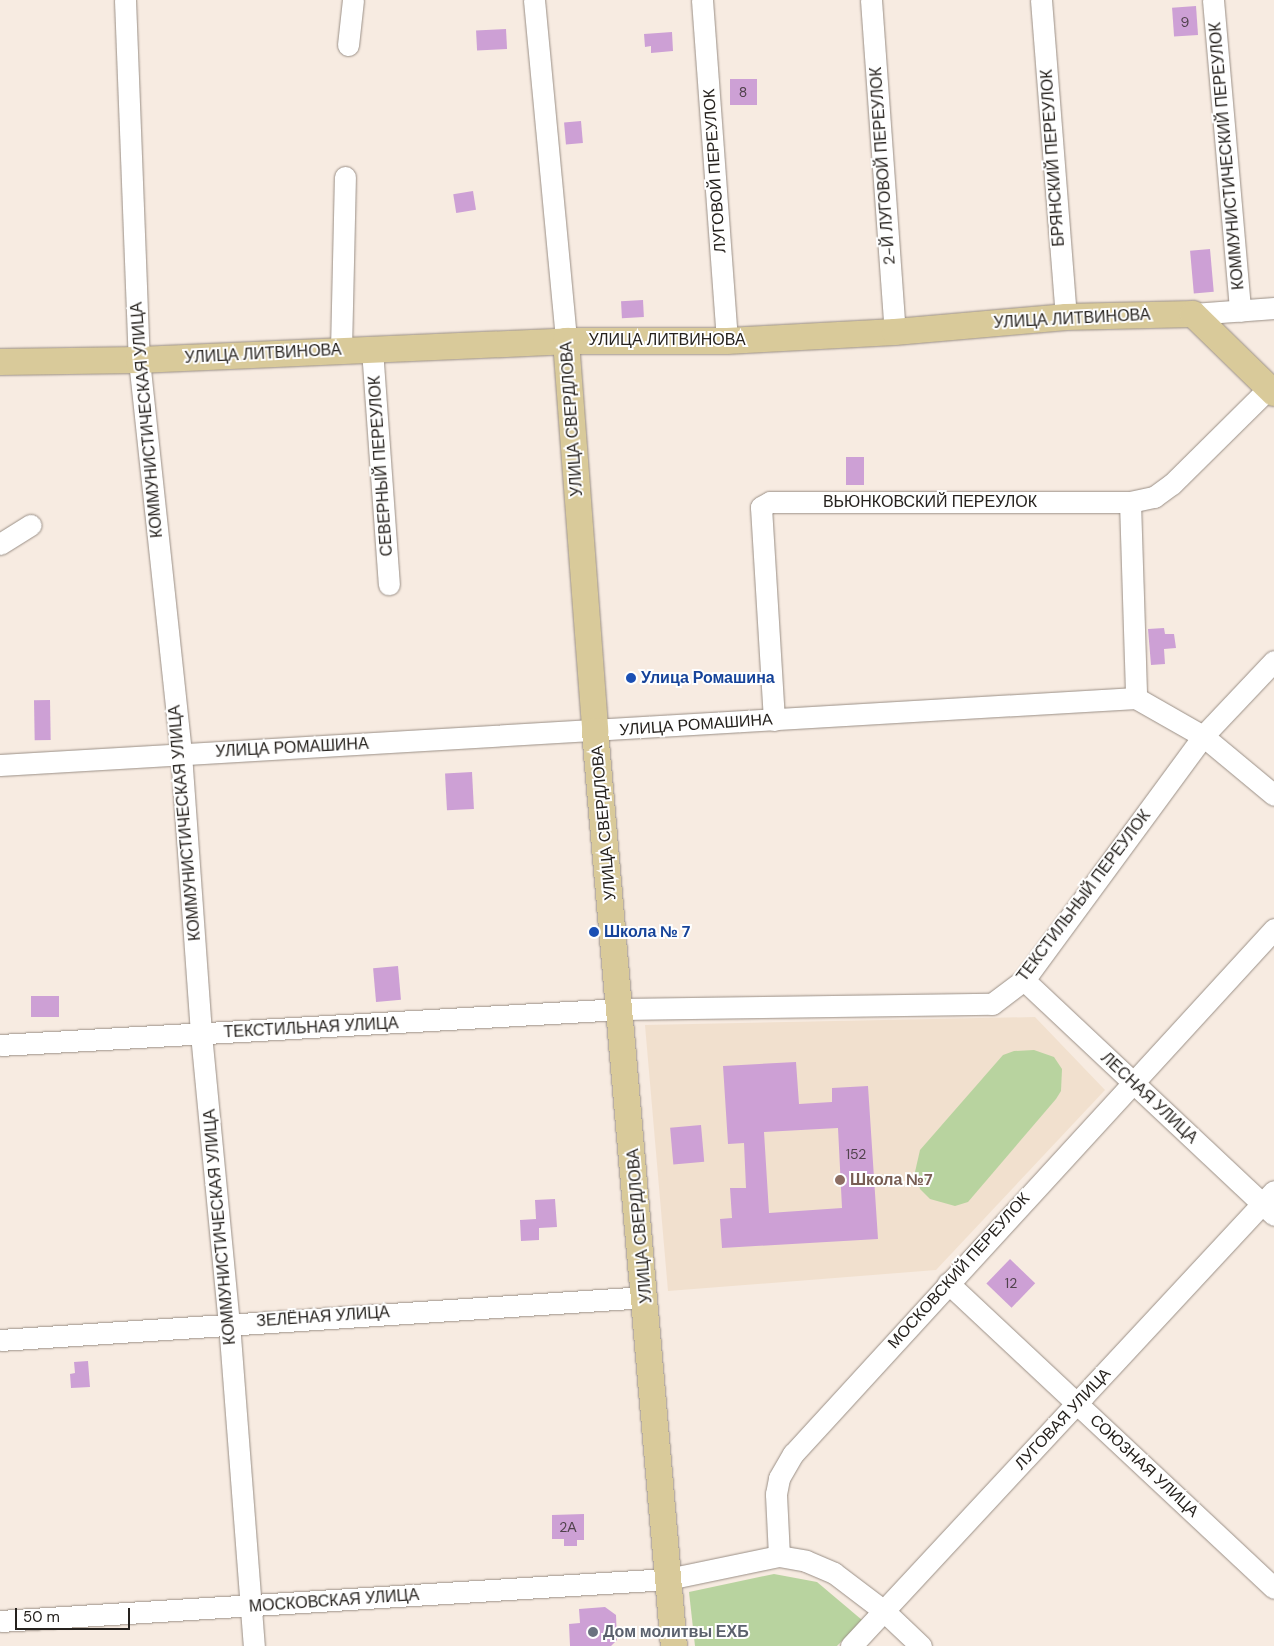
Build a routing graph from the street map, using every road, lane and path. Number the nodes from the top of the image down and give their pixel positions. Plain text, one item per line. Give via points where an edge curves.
1 (125, 0) edge
2 (353, 0) edge
3 (534, 0) edge
4 (702, 0) edge
5 (871, 0) edge
6 (1041, 0) edge
7 (1213, 0) edge
8 (348, 46) dead end
9 (345, 177) dead end
10 (1274, 308) edge
11 (1240, 311) junction
12 (1193, 314) junction
13 (1066, 317) junction
14 (894, 332) junction
15 (566, 341) junction
16 (727, 341) junction
17 (372, 349) junction
18 (341, 350) junction
19 (138, 360) junction
20 (0, 362) edge
21 (1271, 391) edge
22 (1130, 502) junction
23 (30, 525) dead end
24 (0, 544) edge
25 (390, 584) dead end
26 (1274, 661) edge
27 (1136, 698) junction
28 (774, 720) junction
29 (595, 731) junction
30 (1203, 736) junction
31 (181, 754) junction
32 (0, 766) edge
33 (1274, 795) edge
34 (1274, 929) edge
35 (1024, 980) junction
36 (621, 1010) junction
37 (202, 1034) junction
38 (0, 1045) edge
39 (1132, 1082) junction
40 (1270, 1204) edge
41 (948, 1282) junction
42 (646, 1297) junction
43 (229, 1323) junction
44 (0, 1340) edge
45 (1077, 1404) junction
46 (779, 1556) junction
47 (668, 1579) junction
48 (1274, 1588) edge
49 (251, 1607) junction
50 (884, 1611) junction
51 (0, 1621) edge
52 (254, 1646) edge
53 (674, 1646) edge
54 (851, 1646) edge
55 (921, 1646) edge

1 - 19 street, КОММУНИСТИЧЕСКАЯ УЛИЦА
2 - 8 street
3 - 15 street, УЛИЦА СВЕРДЛОВА
4 - 16 street, ЛУГОВОЙ ПЕРЕУЛОК
5 - 14 street, 2-Й ЛУГОВОЙ ПЕРЕУЛОК
6 - 13 street, БРЯНСКИЙ ПЕРЕУЛОК
7 - 11 street, КОММУНИСТИЧЕСКИЙ ПЕРЕУЛОК
9 - 18 street
10 - 11 street, УЛИЦА ЛИТВИНОВА
11 - 12 street, УЛИЦА ЛИТВИНОВА
12 - 13 main road, УЛИЦА ЛИТВИНОВА
12 - 21 main road
13 - 14 main road, УЛИЦА ЛИТВИНОВА
14 - 16 main road, УЛИЦА ЛИТВИНОВА
15 - 16 main road, УЛИЦА ЛИТВИНОВА
15 - 17 main road, УЛИЦА ЛИТВИНОВА
15 - 29 main road, УЛИЦА СВЕРДЛОВА
17 - 18 main road, УЛИЦА ЛИТВИНОВА
17 - 25 street, СЕВЕРНЫЙ ПЕРЕУЛОК
18 - 19 main road, УЛИЦА ЛИТВИНОВА
19 - 20 main road, УЛИЦА ЛИТВИНОВА
19 - 31 street, КОММУНИСТИЧЕСКАЯ УЛИЦА
21 - 22 street, ВЬЮНКОВСКИЙ ПЕРЕУЛОК via 1172,484 1154,497
22 - 27 street
22 - 28 street, ВЬЮНКОВСКИЙ ПЕРЕУЛОК via 770,502 761,507
23 - 24 street
26 - 30 street, ТЕКСТИЛЬНЫЙ ПЕРЕУЛОК
27 - 28 street, УЛИЦА РОМАШИНА
27 - 30 street
28 - 29 street, УЛИЦА РОМАШИНА
29 - 31 street, УЛИЦА РОМАШИНА
29 - 36 main road, УЛИЦА СВЕРДЛОВА
30 - 33 street
30 - 35 street, ТЕКСТИЛЬНЫЙ ПЕРЕУЛОК
31 - 32 street, УЛИЦА РОМАШИНА
31 - 37 street, КОММУНИСТИЧЕСКАЯ УЛИЦА
34 - 39 street, МОСКОВСКИЙ ПЕРЕУЛОК
35 - 36 street, ТЕКСТИЛЬНЫЙ ПЕРЕУЛОК via 992,1004
35 - 39 street, ЛЕСНАЯ УЛИЦА
36 - 37 street, ТЕКСТИЛЬНАЯ УЛИЦА
36 - 42 main road, УЛИЦА СВЕРДЛОВА
37 - 38 street, ТЕКСТИЛЬНАЯ УЛИЦА
37 - 43 street, КОММУНИСТИЧЕСКАЯ УЛИЦА
39 - 40 street, ЛЕСНАЯ УЛИЦА
39 - 41 street, МОСКОВСКИЙ ПЕРЕУЛОК
40 - 45 street, ЛУГОВАЯ УЛИЦА
41 - 45 street, СОЮЗНАЯ УЛИЦА
41 - 46 street, МОСКОВСКИЙ ПЕРЕУЛОК via 793,1454 779,1478 776,1494
42 - 43 street, ЗЕЛЁНАЯ УЛИЦА
42 - 47 main road, УЛИЦА СВЕРДЛОВА
43 - 44 street, ЗЕЛЁНАЯ УЛИЦА
43 - 49 street, КОММУНИСТИЧЕСКАЯ УЛИЦА
45 - 48 street, СОЮЗНАЯ УЛИЦА
45 - 50 street, ЛУГОВАЯ УЛИЦА
46 - 47 street
46 - 50 street via 806,1561 834,1573
47 - 49 street, МОСКОВСКАЯ УЛИЦА
47 - 53 main road, УЛИЦА СВЕРДЛОВА
49 - 51 street, МОСКОВСКАЯ УЛИЦА
49 - 52 street, КОММУНИСТИЧЕСКАЯ УЛИЦА
50 - 54 street, ЛУГОВАЯ УЛИЦА
50 - 55 street

